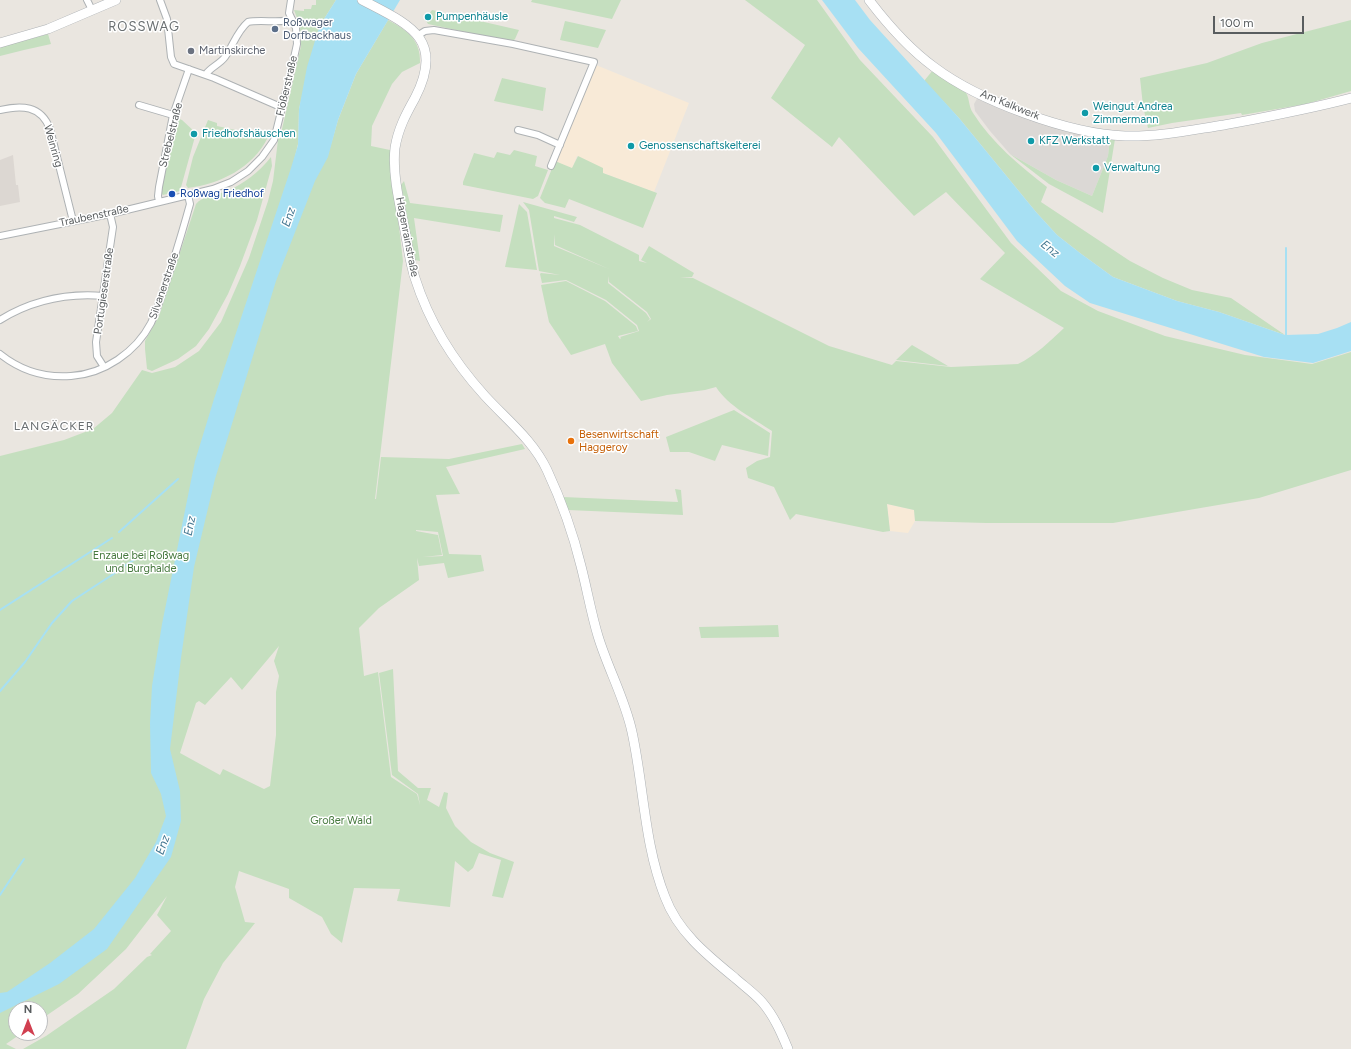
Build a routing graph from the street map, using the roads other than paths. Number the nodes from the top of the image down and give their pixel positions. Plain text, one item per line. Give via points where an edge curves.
1 (87, 0) edge
2 (116, 0) edge
3 (160, 0) edge
4 (291, 0) edge
5 (362, 0) edge
6 (869, 0) edge
7 (92, 10) junction
8 (292, 19) junction
9 (417, 36) junction
10 (0, 44) edge
11 (189, 69) junction
12 (206, 74) junction
13 (1351, 98) edge
14 (139, 105) dead end
15 (282, 106) junction
16 (0, 110) edge
17 (173, 115) junction
18 (518, 130) dead end
19 (560, 145) junction
20 (551, 166) dead end
21 (188, 195) junction
22 (159, 202) junction
23 (110, 214) junction
24 (73, 221) junction
25 (0, 236) edge
26 (103, 296) junction
27 (0, 320) edge
28 (0, 354) edge
29 (104, 367) junction
30 (788, 1049) edge

1 - 7 street
2 - 7 street
3 - 11 street via 168,27 172,61
4 - 8 street, Flößerstraße via 289,13
5 - 9 street via 409,26
6 - 13 street, Am Kalkwerk via 899,36 934,67 963,85 1003,104 1056,123 1105,134 1139,136 1184,132
7 - 10 street via 48,29
8 - 12 street via 286,22 248,22 224,58
8 - 15 street, Flößerstraße via 297,31 296,44
9 - 19 street via 425,30 434,30 594,62
9 - 30 street, Hagenrainstraße via 424,51 426,65 400,128 394,153 395,172 415,279 448,348 479,389 536,450 548,471 579,558 599,639 629,719 648,841 664,896 674,916 692,939 762,1003 774,1018
11 - 12 street
11 - 17 street, Strebelstraße
12 - 15 street
14 - 17 street
15 - 21 street, Flößerstraße via 274,140 253,167 225,185
16 - 24 street, Weinring via 26,107 38,112 46,121
17 - 22 street, Strebelstraße via 159,187
18 - 19 street via 538,135
19 - 20 street
21 - 22 street, Traubenstraße
21 - 29 street, Silvanerstraße via 190,204 152,322 133,347
22 - 23 street, Traubenstraße
23 - 24 street, Traubenstraße
23 - 26 street, Portugieserstraße via 113,226
24 - 25 street, Traubenstraße
26 - 27 street via 73,296 48,300 24,307
26 - 29 street, Portugieserstraße via 96,349
28 - 29 street, Silvanerstraße via 24,369 54,376 74,376

